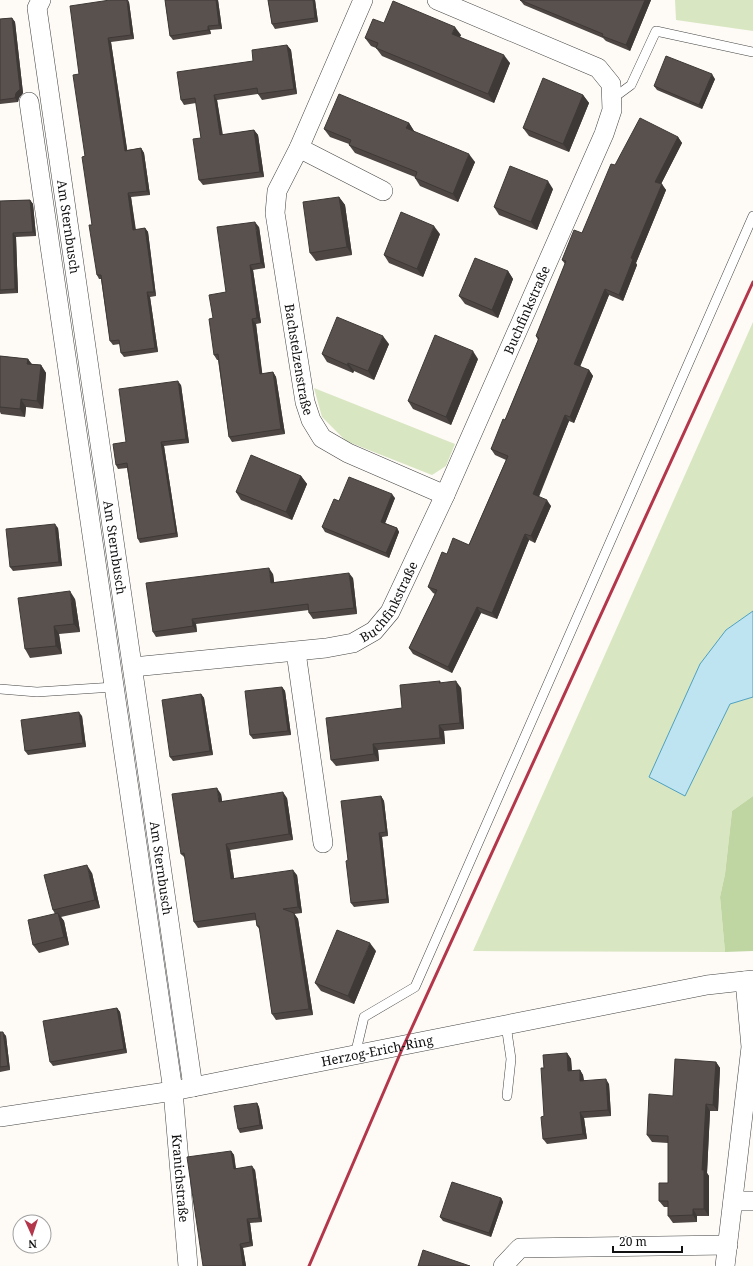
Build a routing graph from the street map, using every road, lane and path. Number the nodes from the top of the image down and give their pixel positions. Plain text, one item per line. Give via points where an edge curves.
1 (363, 0) edge
2 (437, 0) edge
3 (39, 4) edge
4 (753, 52) edge
5 (612, 99) junction
6 (30, 102) dead end
7 (299, 148) junction
8 (383, 191) dead end
9 (753, 216) edge
10 (87, 424) junction
11 (445, 495) junction
12 (296, 652) junction
13 (133, 667) junction
14 (114, 687) junction
15 (0, 689) edge
16 (323, 843) dead end
17 (749, 980) edge
18 (506, 1025) junction
19 (354, 1056) junction
20 (193, 1086) junction
21 (173, 1091) junction
22 (507, 1096) dead end
23 (0, 1117) edge
24 (733, 1201) junction
25 (753, 1201) edge
26 (728, 1245) junction
27 (188, 1266) edge
28 (503, 1266) edge
29 (725, 1266) edge

1 - 7 street, Bachstelzenstraße
2 - 5 street, Buchfinkstraße via 598,68 611,84
3 - 10 street, Am Sternbusch
4 - 5 lane via 656,31 631,84
5 - 11 street, Buchfinkstraße via 612,110 604,134
6 - 10 street, Am Sternbusch
7 - 8 street
7 - 11 street, Bachstelzenstraße via 277,191 275,213 305,402 311,420 322,438 348,453
9 - 19 lane via 415,987 364,1016
10 - 13 street, Am Sternbusch
10 - 14 street, Am Sternbusch
11 - 12 street, Buchfinkstraße via 390,612 374,631 353,643
12 - 13 street, Buchfinkstraße
12 - 16 street
13 - 20 street, Am Sternbusch
14 - 15 lane via 37,692
14 - 21 street, Am Sternbusch
17 - 18 street, Herzog-Erich-Ring via 707,985
17 - 24 street via 751,1047
18 - 19 street, Herzog-Erich-Ring
18 - 22 lane via 511,1059
19 - 20 street, Herzog-Erich-Ring
20 - 21 street, Herzog-Erich-Ring
21 - 23 street, Herzog-Erich-Ring
21 - 27 street, Kranichstraße
24 - 25 street
24 - 26 street
26 - 28 street via 520,1248
26 - 29 street

